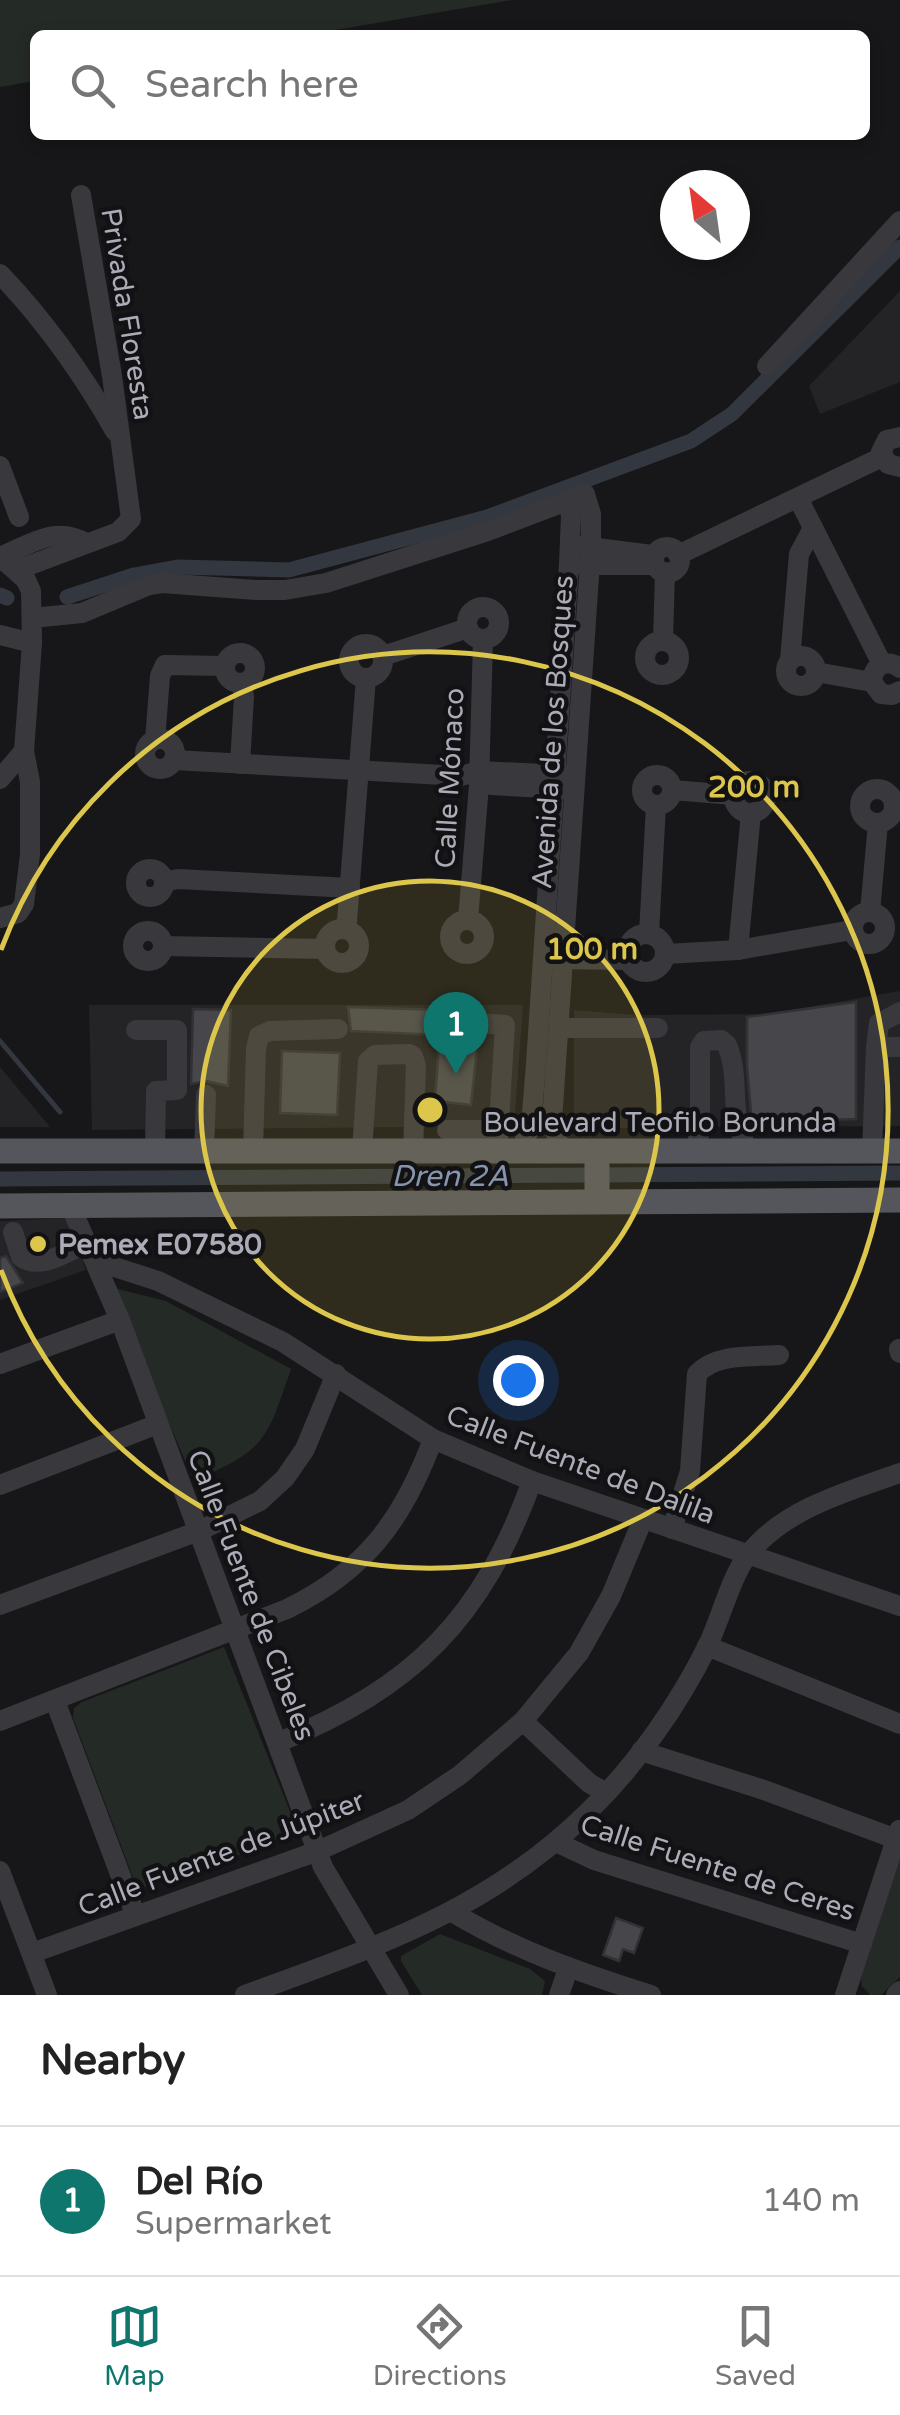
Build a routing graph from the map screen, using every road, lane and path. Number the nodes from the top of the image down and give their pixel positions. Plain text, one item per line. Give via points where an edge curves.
1 (81, 195) dead end
2 (900, 221) edge
3 (0, 274) edge
4 (767, 366) dead end
5 (900, 437) edge
6 (120, 441) junction
7 (891, 462) edge
8 (0, 466) edge
9 (576, 498) junction
10 (798, 498) junction
11 (19, 516) dead end
12 (813, 528) junction
13 (569, 554) junction
14 (591, 556) junction
15 (6, 562) edge
16 (658, 564) junction
17 (32, 618) junction
18 (0, 635) edge
19 (664, 641) dead end
20 (32, 643) junction
21 (885, 671) edge
22 (900, 690) edge
23 (24, 751) junction
24 (240, 764) junction
25 (360, 770) junction
26 (473, 777) junction
27 (0, 780) edge
28 (553, 782) junction
29 (576, 783) junction
30 (734, 795) junction
31 (751, 813) junction
32 (878, 823) dead end
33 (350, 888) junction
34 (0, 918) edge
35 (468, 920) dead end
36 (885, 920) edge
37 (343, 929) junction
38 (852, 930) junction
39 (649, 934) junction
40 (325, 949) junction
41 (738, 950) junction
42 (542, 952) junction
43 (571, 954) junction
44 (665, 954) junction
45 (628, 956) junction
46 (900, 1012) edge
47 (454, 1022) dead end
48 (505, 1025) junction
49 (548, 1027) junction
50 (658, 1028) dead end
51 (338, 1029) dead end
52 (136, 1030) dead end
53 (876, 1047) junction
54 (900, 1047) edge
55 (503, 1062) junction
56 (546, 1065) junction
57 (206, 1096) dead end
58 (505, 1145) junction
59 (253, 1150) junction
60 (0, 1151) edge
61 (156, 1151) junction
62 (204, 1151) junction
63 (413, 1151) junction
64 (900, 1151) edge
65 (362, 1152) junction
66 (561, 1152) junction
67 (694, 1152) junction
68 (872, 1152) junction
69 (750, 1153) junction
70 (597, 1177) junction
71 (900, 1200) edge
72 (70, 1205) junction
73 (6, 1206) edge
74 (6, 1234) edge
75 (92, 1252) junction
76 (120, 1320) junction
77 (779, 1355) dead end
78 (0, 1364) edge
79 (336, 1374) junction
80 (158, 1424) junction
81 (432, 1440) junction
82 (900, 1473) edge
83 (532, 1481) junction
84 (0, 1484) edge
85 (643, 1518) junction
86 (672, 1529) junction
87 (199, 1531) junction
88 (747, 1555) junction
89 (0, 1605) edge
90 (900, 1606) edge
91 (236, 1629) junction
92 (707, 1646) junction
93 (56, 1701) junction
94 (0, 1721) edge
95 (523, 1721) junction
96 (900, 1724) edge
97 (279, 1742) junction
98 (641, 1751) junction
99 (606, 1792) junction
100 (898, 1833) edge
101 (556, 1842) junction
102 (318, 1851) junction
103 (0, 1871) edge
104 (452, 1912) junction
105 (135, 1914) junction
106 (862, 1944) junction
107 (370, 1949) junction
108 (32, 1954) junction
109 (568, 1969) junction
110 (47, 1995) edge
111 (245, 1995) edge
112 (399, 1995) edge
113 (560, 1995) edge
114 (651, 1995) edge
115 (846, 1995) edge

1 - 6 street, Privada Floresta
2 - 4 street
3 - 6 street, Privada Floresta via 48,325
5 - 7 street via 882,448
6 - 15 street, Privada Floresta via 131,518 118,532 86,543 69,534 51,536
7 - 10 street
8 - 11 street
9 - 13 street, Avenida de los Bosques
9 - 14 street, Avenida de los Bosques via 591,514
9 - 17 street via 326,583 285,590 162,583 82,613
10 - 12 street
10 - 16 street via 678,555 677,567
12 - 21 street
12 - 21 street via 799,554 786,673 795,684 808,684 816,672
13 - 14 street
13 - 28 street, Avenida de los Bosques
14 - 16 street
14 - 29 street, Avenida de los Bosques
15 - 17 street, Privada Floresta via 31,591
16 - 19 street
17 - 20 street, Privada Floresta
18 - 20 street
20 - 23 street, Privada Floresta
21 - 22 street via 881,694
23 - 27 street
23 - 34 street, Privada Floresta via 30,782 26,895 18,914
24 - 24 street via 242,684 229,679 225,666 165,665 146,762 163,770 174,760
24 - 25 street
25 - 26 street
25 - 26 street, Calle Mónaco via 366,678 382,669 383,656 476,633
25 - 33 street
26 - 28 street
26 - 35 street, Calle Mónaco
28 - 29 street
28 - 42 street, Avenida de los Bosques
29 - 43 street, Avenida de los Bosques
30 - 31 street via 738,808
30 - 31 street via 743,782 760,783 767,798
30 - 39 street via 664,798
31 - 41 street
32 - 36 street
33 - 37 street
33 - 40 street via 178,879 156,889 146,932 133,944 146,961 156,959 162,946
36 - 38 street via 857,917
36 - 38 street via 881,938 871,944 857,940
37 - 40 street via 330,934
37 - 40 street via 358,942 354,958 335,962
38 - 41 street
39 - 44 street
39 - 45 street via 634,938
41 - 44 street
42 - 43 street
42 - 49 street, Avenida de los Bosques
43 - 45 street
43 - 49 street, Avenida de los Bosques
44 - 45 street via 649,971 637,970
46 - 53 street via 880,1023
47 - 48 street
48 - 49 street
48 - 55 street
49 - 50 street
49 - 56 street, Avenida de los Bosques
51 - 59 street via 270,1030 259,1036
52 - 61 street via 177,1030 177,1090 156,1090
53 - 54 street
53 - 68 street
55 - 56 street
55 - 58 street
56 - 58 street, Avenida de los Bosques via 531,1125
56 - 66 street, Avenida de los Bosques
57 - 62 street
58 - 63 main road, Boulevard Teofilo Borunda via 460,1137
58 - 66 main road, Boulevard Teofilo Borunda
59 - 62 main road, Boulevard Teofilo Borunda
59 - 65 main road, Boulevard Teofilo Borunda
60 - 61 main road, Boulevard Teofilo Borunda
61 - 62 main road, Boulevard Teofilo Borunda
63 - 65 main road, Boulevard Teofilo Borunda
63 - 65 street via 416,1066 409,1054 368,1061
64 - 68 main road, Boulevard Teofilo Borunda
66 - 70 main road, Boulevard Teofilo Borunda
67 - 69 main road, Boulevard Teofilo Borunda
67 - 69 street via 700,1047 713,1040 728,1045 732,1056 734,1112
67 - 70 main road, Boulevard Teofilo Borunda
68 - 69 main road, Boulevard Teofilo Borunda
70 - 71 main road, Boulevard Teofilo Borunda
70 - 72 main road, Boulevard Teofilo Borunda
72 - 73 main road, Boulevard Teofilo Borunda
72 - 75 street, Calle Fuente de Cibeles
73 - 74 street
74 - 75 street via 32,1263
75 - 76 street, Calle Fuente de Cibeles
75 - 79 street, Calle Fuente de Dalila via 218,1308
76 - 78 street
76 - 80 street, Calle Fuente de Cibeles
77 - 86 street via 710,1363 697,1374 690,1471
79 - 81 street, Calle Fuente de Dalila
79 - 87 street via 305,1449 284,1478 260,1501
80 - 84 street
80 - 87 street, Calle Fuente de Cibeles
81 - 83 street, Calle Fuente de Dalila
81 - 91 street via 402,1510 351,1570 320,1593
82 - 88 street via 810,1509
83 - 85 street, Calle Fuente de Dalila
83 - 97 street via 512,1536 446,1636 399,1680
85 - 86 street, Calle Fuente de Dalila
85 - 95 street, Calle Fuente de Júpiter via 579,1652
86 - 88 street, Calle Fuente de Dalila
87 - 89 street
87 - 91 street, Calle Fuente de Cibeles
88 - 90 street, Calle Fuente de Dalila
88 - 92 street
91 - 93 street
91 - 97 street, Calle Fuente de Cibeles
92 - 96 street
92 - 98 street
93 - 94 street
93 - 105 street
95 - 99 street
95 - 102 street, Calle Fuente de Júpiter via 408,1810
97 - 102 street, Calle Fuente de Cibeles
98 - 99 street
98 - 100 street
99 - 101 street
100 - 106 street
101 - 104 street
101 - 106 street, Calle Fuente de Ceres via 594,1860
102 - 105 street, Calle Fuente de Júpiter
102 - 107 street, Calle Fuente de Cibeles
103 - 108 street
104 - 107 street
104 - 109 street
105 - 108 street, Calle Fuente de Júpiter
106 - 115 street
107 - 111 street
107 - 112 street, Calle Fuente de Cibeles
108 - 110 street
109 - 113 street
109 - 114 street

